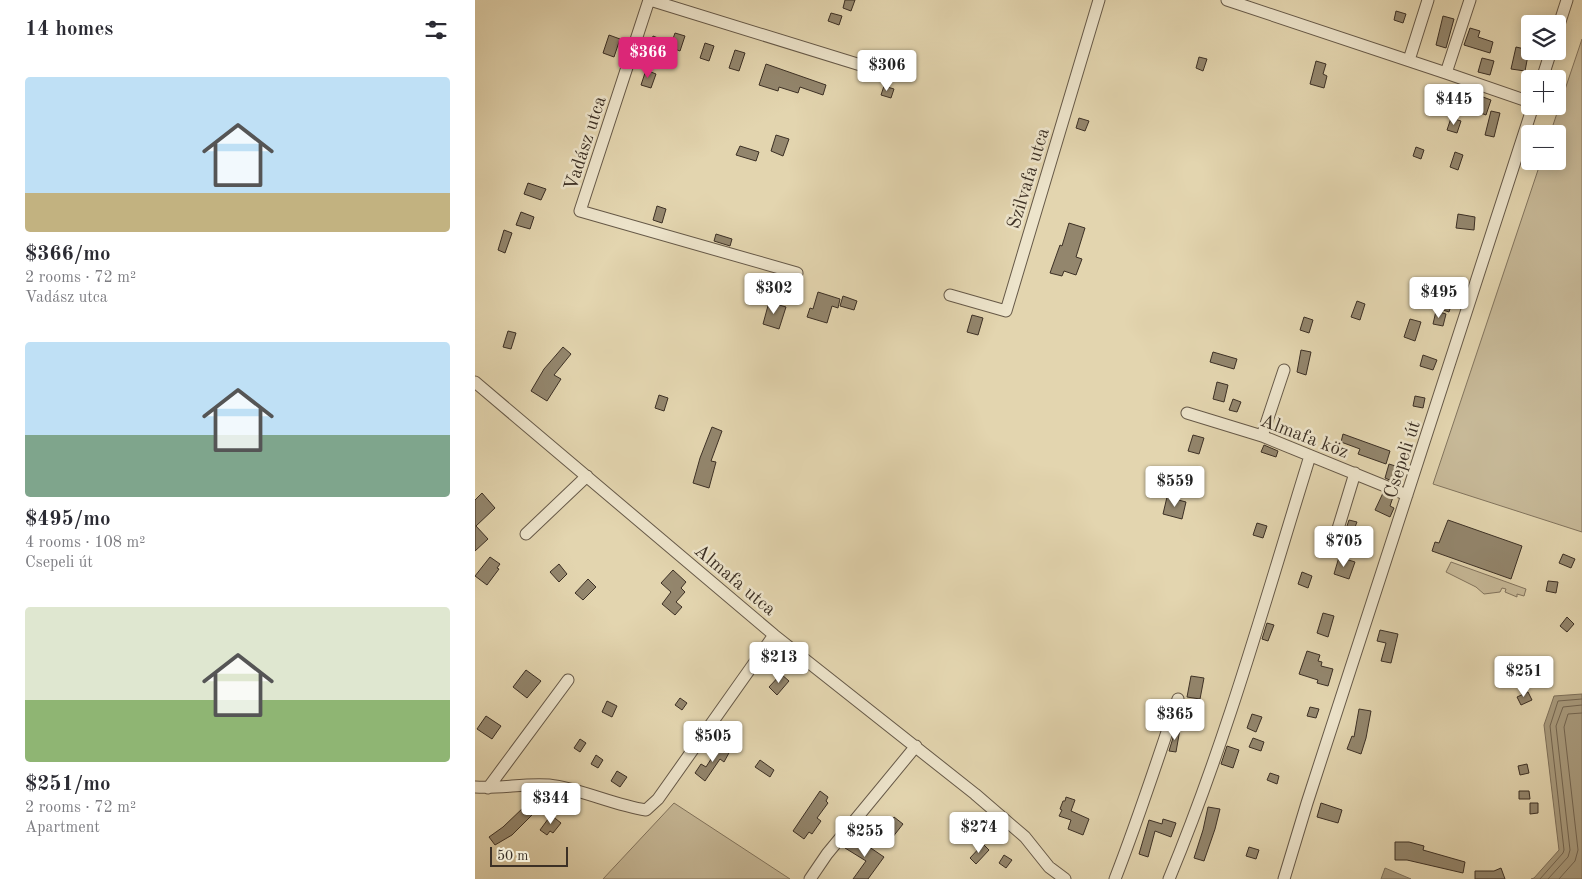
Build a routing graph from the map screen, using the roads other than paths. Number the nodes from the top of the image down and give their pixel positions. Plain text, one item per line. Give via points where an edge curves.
1 (649, 0) edge
2 (1099, 0) edge
3 (1227, 0) edge
4 (1428, 0) edge
5 (1470, 0) edge
6 (1567, 0) edge
7 (1562, 15) edge
8 (1409, 60) junction
9 (867, 68) dead end
10 (1446, 72) junction
11 (1521, 99) edge
12 (1530, 115) edge
13 (797, 273) dead end
14 (950, 295) dead end
15 (1284, 370) dead end
16 (475, 382) edge
17 (1187, 413) dead end
18 (1262, 436) junction
19 (1310, 456) junction
20 (1355, 473) junction
21 (587, 476) junction
22 (1407, 495) junction
23 (525, 534) dead end
24 (1333, 545) dead end
25 (774, 635) junction
26 (568, 680) dead end
27 (1178, 699) dead end
28 (916, 746) junction
29 (475, 787) edge
30 (488, 788) junction
31 (810, 879) edge
32 (1065, 879) edge
33 (1115, 879) edge
34 (1169, 879) edge
35 (1285, 879) edge

1 - 9 street
1 - 13 street, Vadász utca via 579,211
2 - 14 street, Szilvafa utca via 1006,311
3 - 8 street
4 - 8 street
5 - 10 street
6 - 7 street
8 - 10 street
10 - 11 street
12 - 22 street, Csepeli út
15 - 18 street
16 - 21 street, Almafa utca
17 - 18 street, Almafa köz
18 - 19 street, Almafa köz
19 - 20 street, Almafa köz
19 - 34 street via 1195,815
20 - 22 street, Almafa köz
20 - 24 street
21 - 23 street
21 - 25 street, Almafa utca
22 - 35 street, Csepeli út
25 - 28 street, Almafa utca
25 - 30 street via 658,799 646,810 549,785
26 - 30 street
27 - 33 street
28 - 31 street
28 - 32 street, Almafa utca via 1025,837 1049,867
29 - 30 street

